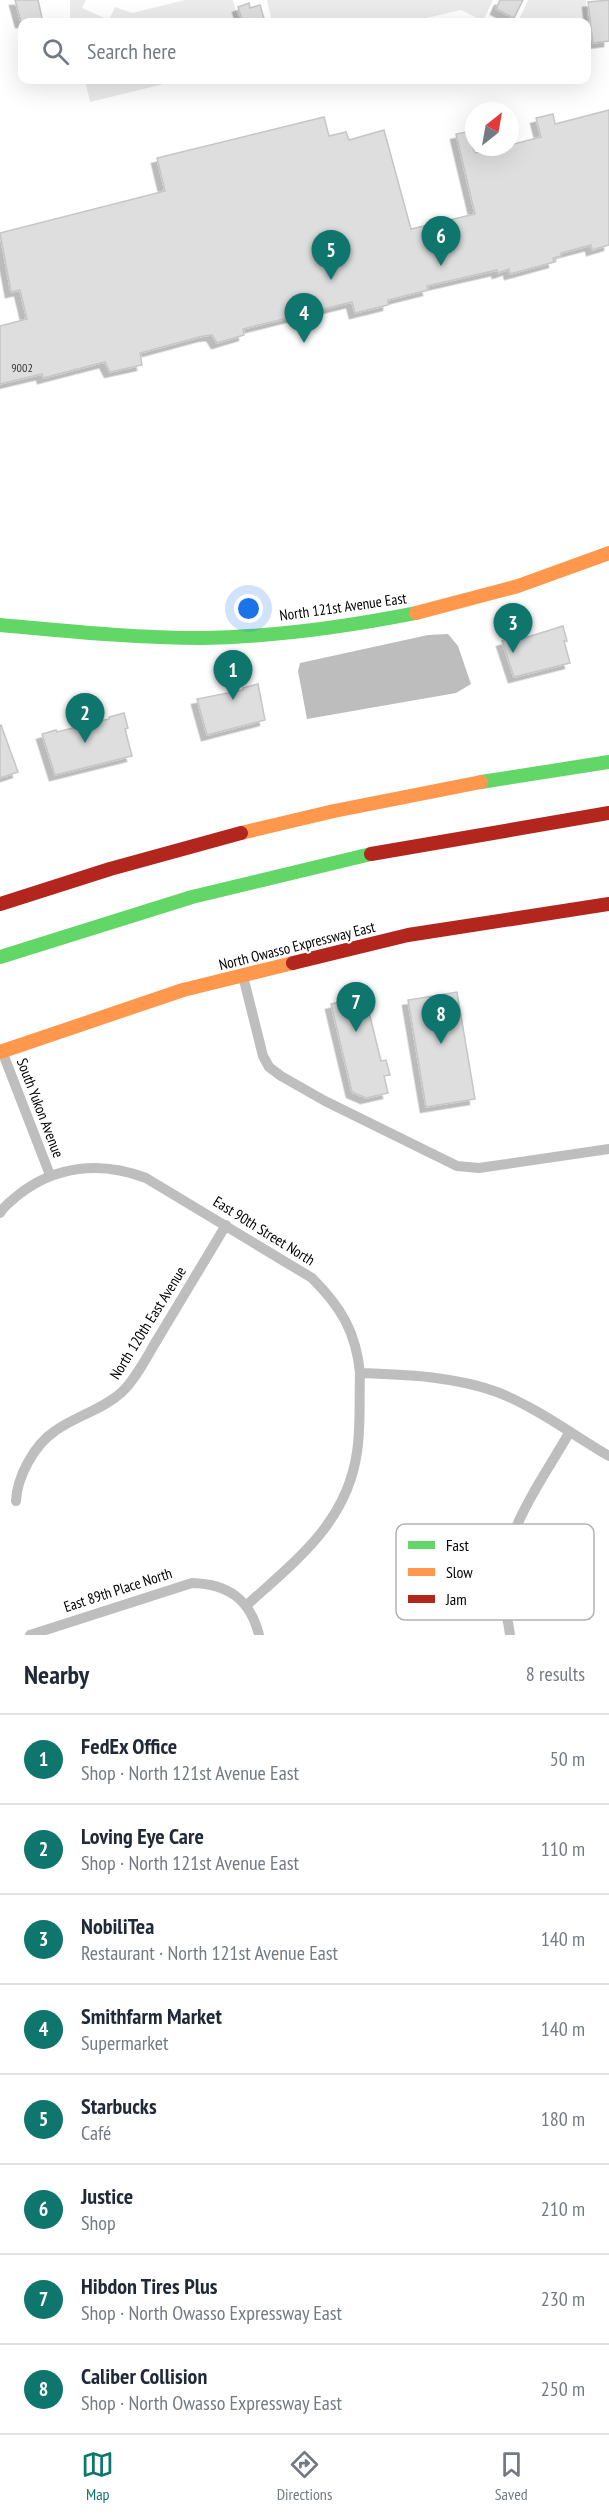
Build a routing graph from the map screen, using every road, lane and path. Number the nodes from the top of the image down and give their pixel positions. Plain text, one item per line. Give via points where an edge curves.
1 (609, 553) edge
2 (0, 625) edge
3 (609, 762) edge
4 (609, 813) edge
5 (0, 904) edge
6 (609, 904) edge
7 (0, 957) edge
8 (243, 976) junction
9 (1, 1052) edge
10 (609, 1149) edge
11 (50, 1175) junction
12 (0, 1213) edge
13 (226, 1225) junction
14 (360, 1373) junction
15 (569, 1432) junction
16 (609, 1456) edge
17 (15, 1501) dead end
18 (518, 1524) edge
19 (247, 1605) junction
20 (508, 1620) edge
21 (30, 1635) edge
22 (259, 1635) edge
23 (510, 1635) edge

1 - 2 main road, North 121st Avenue East via 499,593 376,621 307,631 170,637
3 - 5 main road via 448,788 312,816 165,853
4 - 7 main road via 416,844 309,867 93,926
6 - 8 main road, North Owasso Expressway East via 408,935
8 - 9 main road, North Owasso Expressway East via 183,990
8 - 10 street via 269,1067 325,1101 457,1166 479,1168
9 - 11 street, South Yukon Avenue
11 - 12 street
11 - 13 street, East 90th Street North via 89,1167 127,1171
13 - 14 street, East 90th Street North via 312,1278 334,1300 354,1337
13 - 17 street, North 120th East Avenue via 135,1377 110,1401 45,1439 26,1467 16,1488
14 - 15 street via 431,1376 480,1387 518,1402
14 - 19 street, East 90th Street North via 358,1451 345,1497 308,1550
15 - 16 street
15 - 18 street
19 - 21 street, East 89th Place North via 220,1588 192,1582
19 - 22 street
20 - 23 street

